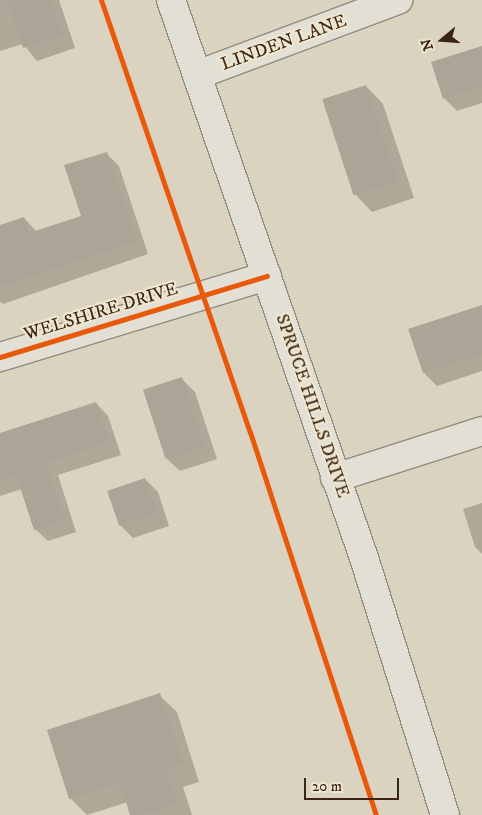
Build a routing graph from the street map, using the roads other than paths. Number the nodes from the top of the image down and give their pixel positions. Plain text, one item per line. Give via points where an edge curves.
1 (171, 0) edge
2 (398, 0) edge
3 (197, 75) junction
4 (267, 276) junction
5 (0, 357) edge
6 (482, 431) edge
7 (336, 478) junction
8 (445, 815) edge

1 - 3 main road, SPRUCE HILLS DRIVE
2 - 3 main road, LINDEN LANE
3 - 4 main road, SPRUCE HILLS DRIVE
4 - 5 main road, WELSHIRE DRIVE
4 - 7 main road, SPRUCE HILLS DRIVE
6 - 7 main road
7 - 8 main road, SPRUCE HILLS DRIVE

